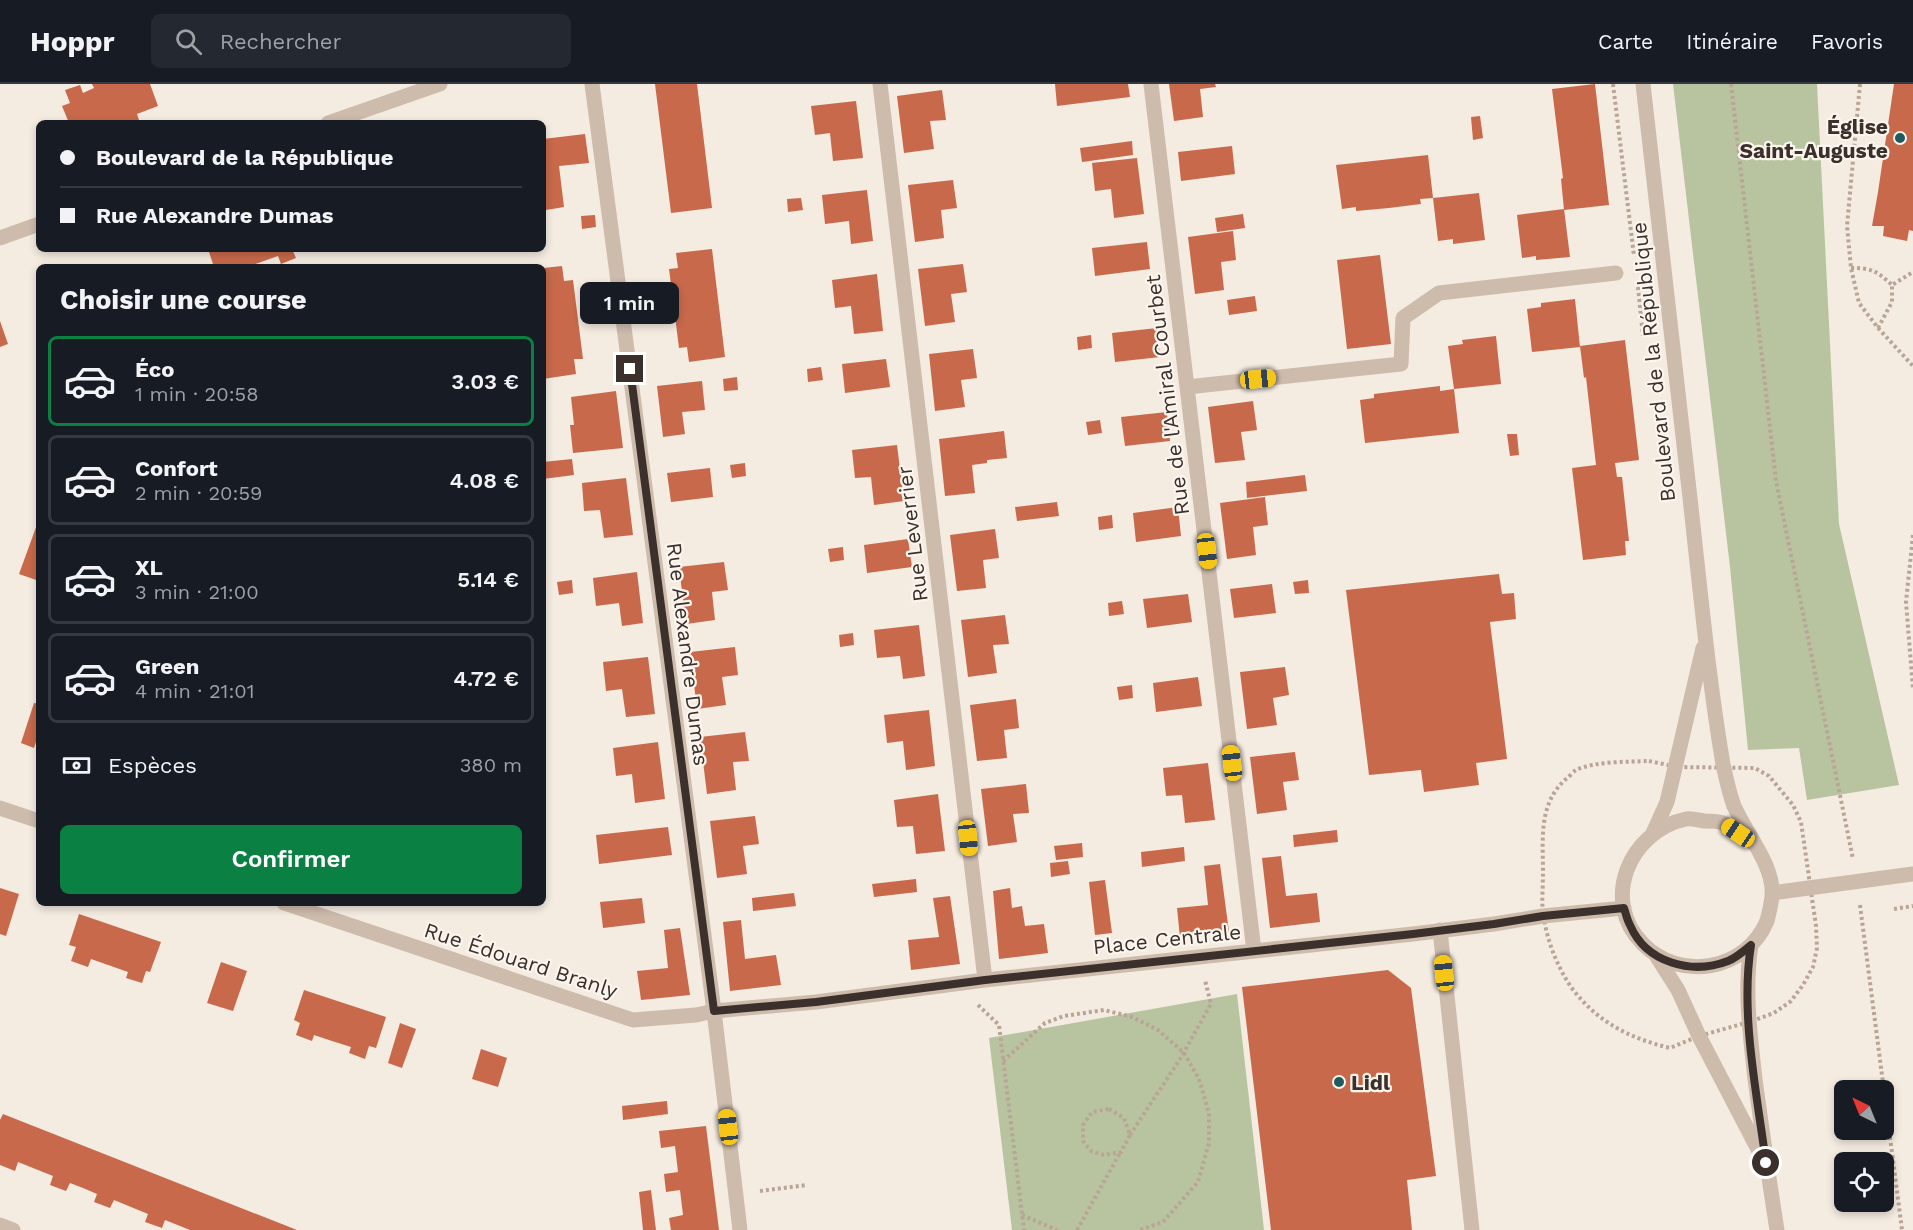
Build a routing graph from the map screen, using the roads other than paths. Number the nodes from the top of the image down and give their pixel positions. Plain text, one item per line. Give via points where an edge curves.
1 (440, 84) edge
2 (592, 84) edge
3 (880, 84) edge
4 (1151, 84) edge
5 (1643, 84) edge
6 (337, 120) edge
7 (36, 225) edge
8 (0, 238) edge
9 (1616, 273) dead end
10 (1187, 387) junction
11 (1706, 636) junction
12 (0, 808) edge
13 (36, 817) edge
14 (1653, 833) junction
15 (1754, 844) junction
16 (1913, 874) edge
17 (1772, 893) junction
18 (293, 906) edge
19 (1624, 908) junction
20 (1440, 930) junction
21 (1751, 945) junction
22 (1254, 951) junction
23 (1658, 957) junction
24 (978, 981) junction
25 (714, 1011) junction
26 (1766, 1163) junction
27 (0, 1225) edge
28 (13, 1230) edge
29 (740, 1230) edge
30 (1472, 1230) edge
31 (1777, 1230) edge

1 - 6 street
2 - 25 street, Rue Alexandre Dumas
3 - 24 street, Rue Leverrier
4 - 10 street, Rue de l'Amiral Courbet
5 - 11 street, Boulevard de la République
7 - 8 street
9 - 10 street via 1439,292 1403,318 1401,364
10 - 22 street, Rue de l'Amiral Courbet
11 - 14 street, Boulevard de la République via 1670,794
11 - 15 street, Boulevard de la République via 1724,766 1733,804
12 - 13 street
14 - 15 street via 1687,819 1723,823
14 - 19 street via 1634,853 1623,879
15 - 17 street via 1767,867
16 - 17 street
17 - 21 street via 1767,921
18 - 25 street, Rue Édouard Branly via 633,1020
19 - 20 street, Place Centrale
19 - 23 street via 1630,927
20 - 22 street, Place Centrale
20 - 30 street
21 - 23 street via 1731,960 1706,968 1681,966
21 - 26 street via 1747,968 1749,1022
22 - 24 street, Place Centrale
23 - 26 street
24 - 25 street, Place Centrale
25 - 29 street, Rue Alexandre Dumas
26 - 31 street
27 - 28 street

